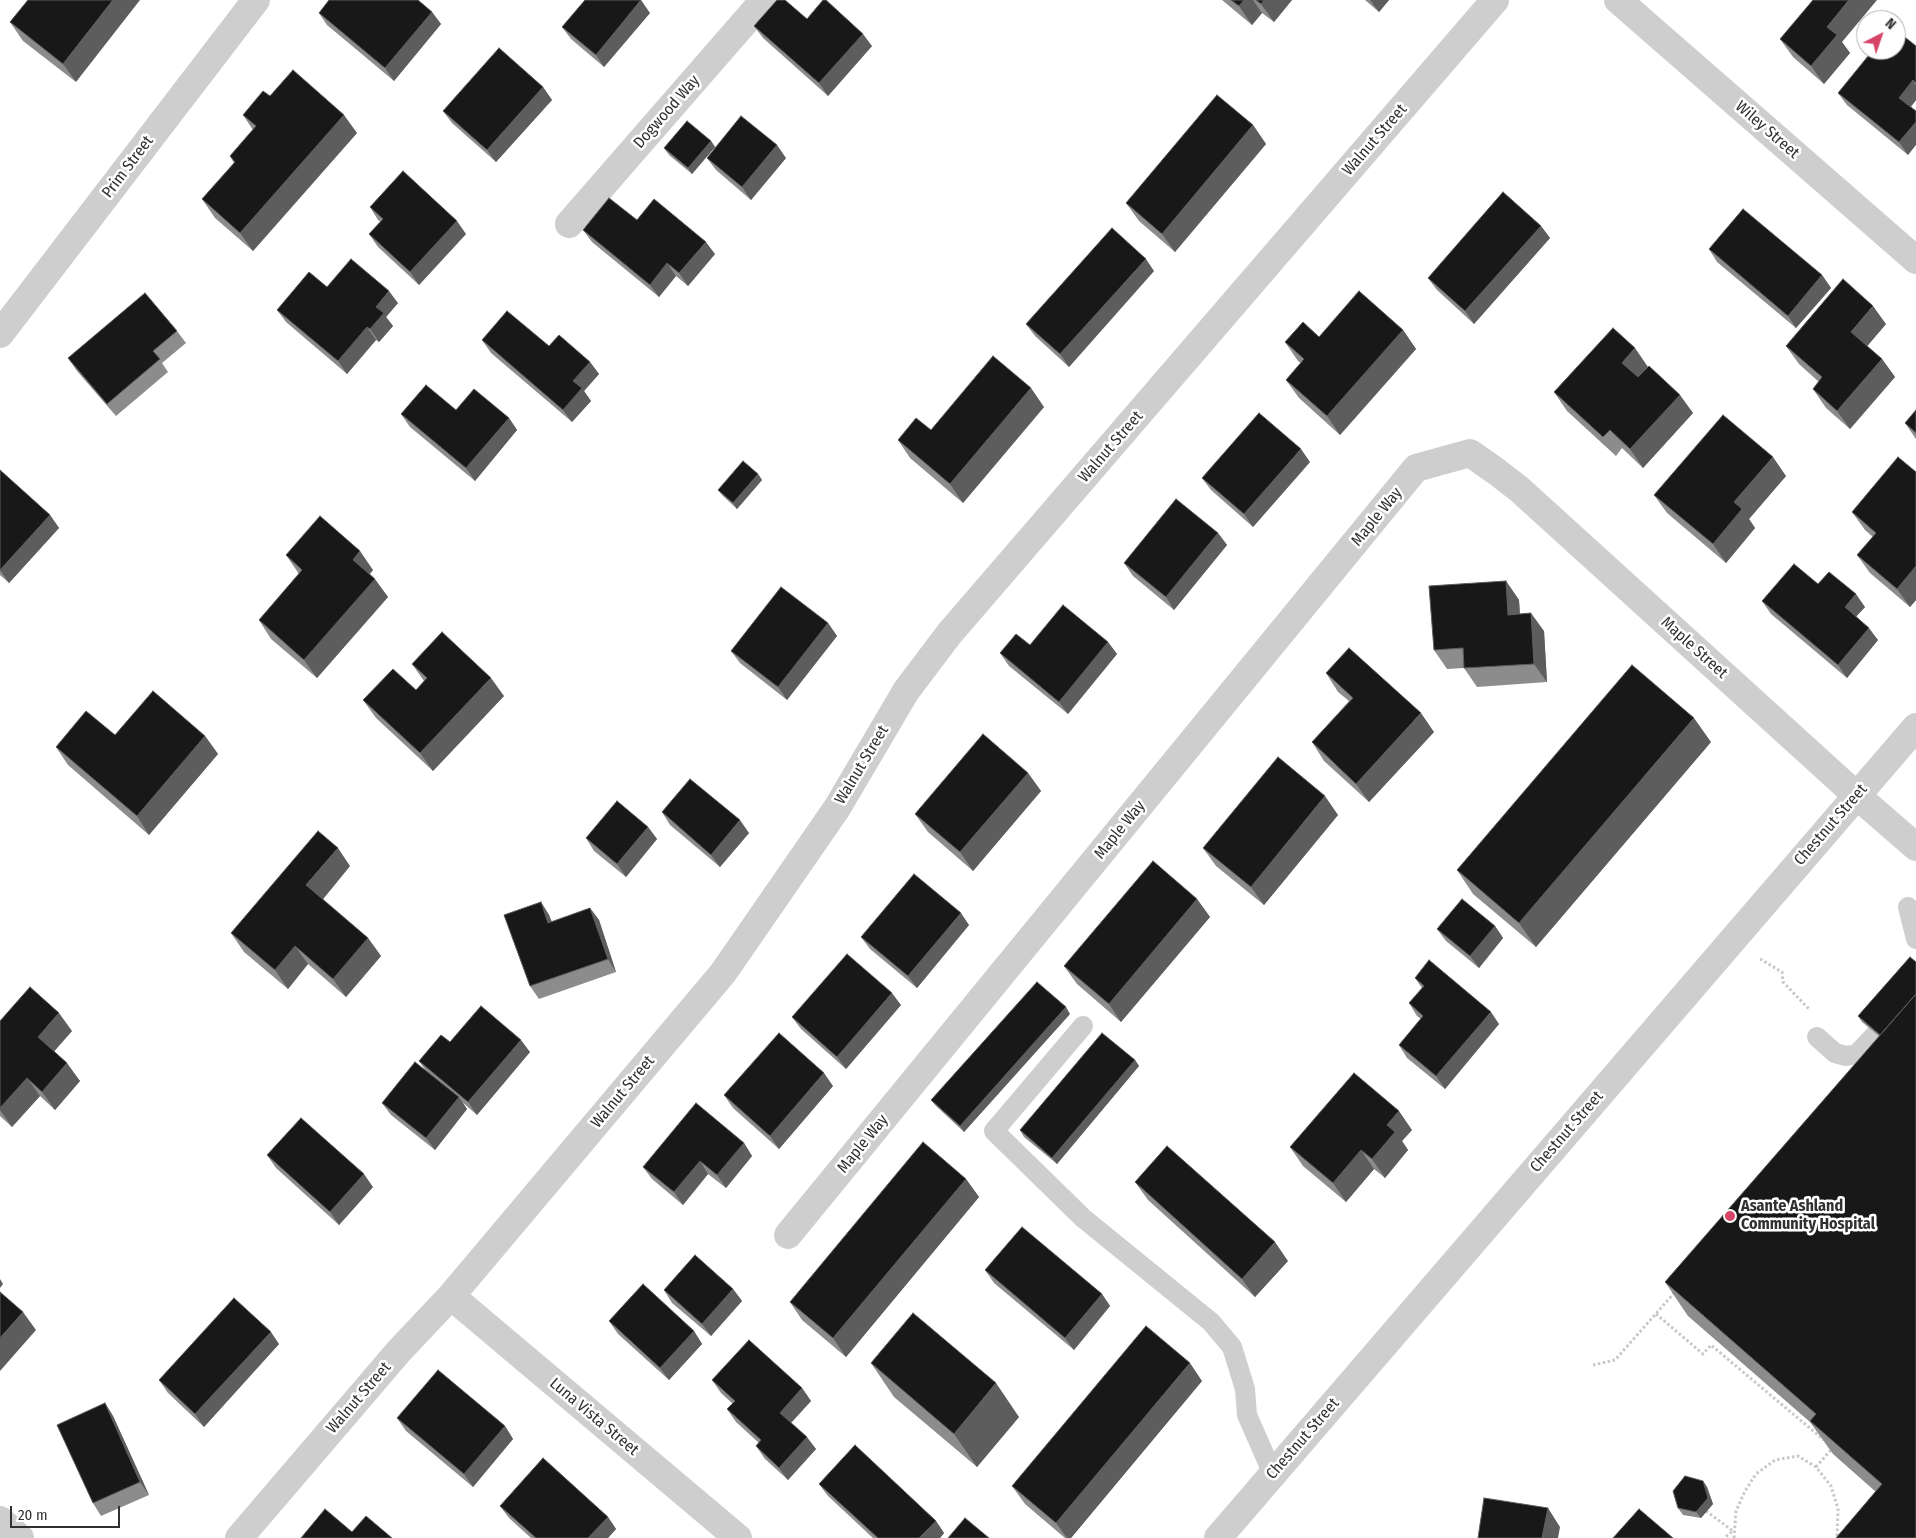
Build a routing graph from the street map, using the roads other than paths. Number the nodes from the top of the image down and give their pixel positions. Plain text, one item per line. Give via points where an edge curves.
1 (256, 0) edge
2 (764, 0) edge
3 (1495, 0) edge
4 (1618, 0) edge
5 (569, 224) dead end
6 (1916, 260) edge
7 (0, 334) edge
8 (1470, 453) joint
9 (1916, 727) edge
10 (1856, 795) junction
11 (1916, 847) edge
12 (1908, 907) dead end
13 (1916, 939) edge
14 (1082, 1026) dead end
15 (1876, 1034) edge
16 (1817, 1037) dead end
17 (788, 1236) dead end
18 (451, 1296) junction
19 (1273, 1474) junction
20 (0, 1520) edge
21 (20, 1538) edge
22 (239, 1538) edge
23 (738, 1538) edge
24 (1218, 1538) edge

1 - 7 street, Prim Street
2 - 5 street, Dogwood Way
3 - 18 street, Walnut Street via 949,634 906,691 837,808 723,973
4 - 6 street, Wiley Street
8 - 10 street, Maple Street via 1518,489
8 - 17 street, Maple Way via 1416,468
9 - 10 street, Chestnut Street
10 - 11 street, Maple Street
10 - 19 street, Chestnut Street
12 - 13 lane
14 - 19 lane via 994,1131 1083,1218 1211,1322 1232,1346 1245,1389 1247,1416
15 - 16 lane via 1857,1054 1846,1056 1835,1053
18 - 22 street, Walnut Street via 399,1351
18 - 23 street, Luna Vista Street
19 - 24 street, Chestnut Street
20 - 21 street

